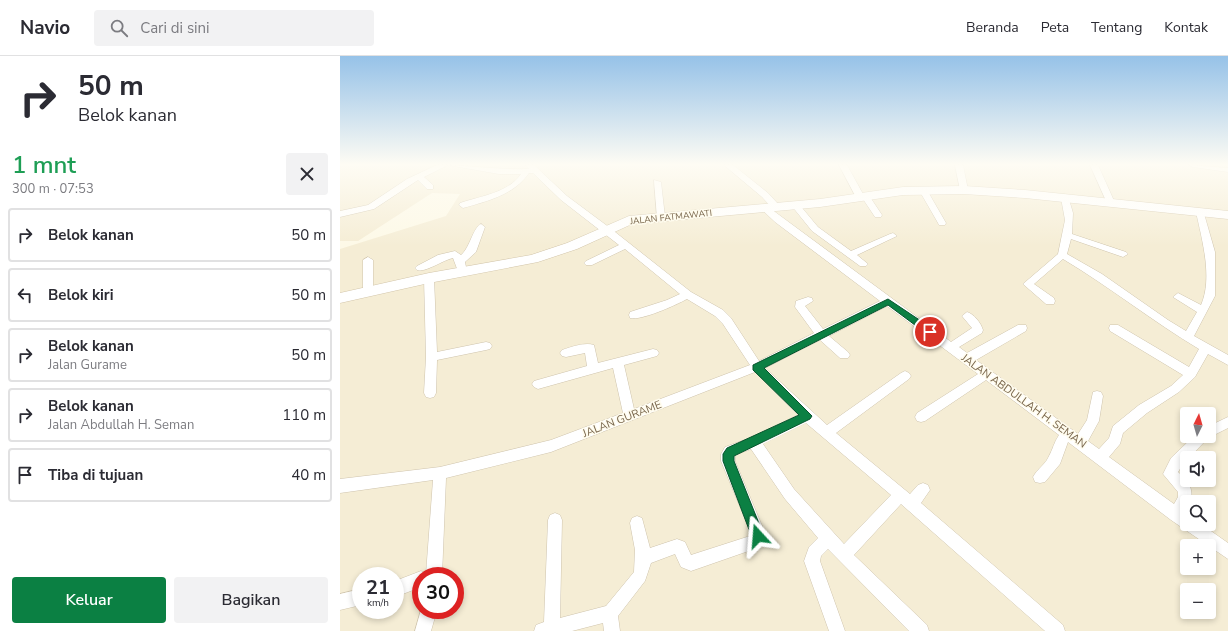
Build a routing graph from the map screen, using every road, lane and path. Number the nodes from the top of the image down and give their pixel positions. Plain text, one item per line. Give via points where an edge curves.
1 (395, 192) edge
2 (502, 192) edge
3 (557, 192) edge
4 (658, 192) edge
5 (761, 192) edge
6 (859, 192) edge
7 (907, 192) edge
8 (924, 192) edge
9 (987, 192) edge
10 (1106, 192) edge
11 (862, 197) junction
12 (1065, 198) junction
13 (1111, 203) junction
14 (463, 204) dead end
15 (795, 205) junction
16 (770, 207) junction
17 (1200, 212) junction
18 (340, 214) edge
19 (878, 215) dead end
20 (1228, 215) edge
21 (661, 217) junction
22 (942, 223) dead end
23 (481, 228) dead end
24 (607, 230) junction
25 (821, 234) junction
26 (1067, 235) junction
27 (893, 236) dead end
28 (805, 239) junction
29 (626, 246) junction
30 (1062, 254) junction
31 (1123, 254) dead end
32 (849, 255) junction
33 (368, 260) dead end
34 (589, 263) dead end
35 (863, 264) dead end
36 (461, 267) junction
37 (420, 268) dead end
38 (429, 278) junction
39 (368, 291) junction
40 (687, 295) junction
41 (1178, 297) dead end
42 (340, 298) edge
43 (808, 301) dead end
44 (1050, 301) dead end
45 (888, 302) junction
46 (1203, 311) junction
47 (634, 315) dead end
48 (967, 316) dead end
49 (1022, 328) dead end
50 (1114, 328) dead end
51 (822, 336) junction
52 (1188, 336) junction
53 (486, 346) dead end
54 (951, 347) junction
55 (1206, 347) junction
56 (566, 353) dead end
57 (654, 353) dead end
58 (844, 355) dead end
59 (432, 357) junction
60 (966, 359) junction
61 (1228, 361) edge
62 (618, 364) junction
63 (757, 367) junction
64 (592, 370) junction
65 (987, 374) junction
66 (1191, 374) junction
67 (905, 376) dead end
68 (538, 384) dead end
69 (430, 393) dead end
70 (1097, 396) dead end
71 (630, 416) junction
72 (807, 416) junction
73 (921, 417) dead end
74 (1228, 422) edge
75 (1216, 429) edge
76 (826, 433) junction
77 (1067, 433) junction
78 (754, 442) junction
79 (1080, 442) junction
80 (1196, 443) edge
81 (1100, 458) junction
82 (440, 473) junction
83 (1040, 477) dead end
84 (341, 488) edge
85 (923, 490) dead end
86 (1187, 495) edge
87 (906, 499) junction
88 (1180, 517) edge
89 (555, 520) dead end
90 (637, 523) dead end
91 (1199, 531) edge
92 (828, 538) junction
93 (1228, 552) edge
94 (845, 554) junction
95 (644, 558) junction
96 (431, 567) edge
97 (352, 599) edge
98 (340, 602) edge
99 (608, 615) junction
100 (426, 619) edge
101 (547, 630) edge
102 (423, 631) edge
103 (612, 631) edge
104 (837, 631) edge
105 (921, 631) edge
106 (1056, 631) edge

1 - 18 street via 371,207
2 - 14 street
3 - 24 street
4 - 21 street
5 - 16 street, JALAN ABDULLAH H. SEMAN
6 - 11 street
7 - 11 street, JALAN FATMAWATI
8 - 22 street
9 - 12 street, JALAN FATMAWATI
10 - 13 street
11 - 15 street, JALAN FATMAWATI
11 - 19 street
12 - 13 street, JALAN FATMAWATI
12 - 26 street via 1070,212
13 - 17 street, JALAN FATMAWATI
15 - 16 street, JALAN FATMAWATI
15 - 25 street
16 - 21 street, JALAN FATMAWATI
16 - 28 street, JALAN ABDULLAH H. SEMAN
17 - 20 street, JALAN FATMAWATI
17 - 46 street via 1211,262 1210,296
21 - 24 street, JALAN FATMAWATI via 629,220
23 - 36 street via 472,252
24 - 29 street
24 - 36 street, JALAN FATMAWATI via 572,246 533,259
25 - 28 street
25 - 32 street
26 - 30 street
26 - 31 street
27 - 32 street
28 - 45 street, JALAN ABDULLAH H. SEMAN
29 - 34 street
29 - 40 street
30 - 44 street via 1028,284
30 - 52 street via 1109,282 1164,323
32 - 35 street
33 - 39 street
36 - 37 street via 457,255 448,255
36 - 38 street, JALAN FATMAWATI
38 - 39 street, JALAN FATMAWATI
38 - 59 street
39 - 42 street, JALAN FATMAWATI
40 - 47 street via 672,303
40 - 63 street via 723,316
41 - 46 street
43 - 51 street via 800,304 800,307
45 - 51 street, JALAN GURAME
45 - 54 street, JALAN ABDULLAH H. SEMAN
46 - 52 street
48 - 54 street via 978,330
49 - 60 street
50 - 66 street
51 - 58 street
51 - 63 street, JALAN GURAME
52 - 55 street
53 - 59 street
54 - 60 street, JALAN ABDULLAH H. SEMAN
55 - 61 street
55 - 66 street
56 - 64 street via 590,348
57 - 62 street
59 - 69 street
60 - 65 street, JALAN ABDULLAH H. SEMAN
62 - 64 street
62 - 71 street
63 - 71 street, JALAN GURAME
63 - 72 street
64 - 68 street
65 - 73 street
65 - 77 street, JALAN ABDULLAH H. SEMAN
66 - 81 street via 1175,389 1143,409 1117,430 1115,440
67 - 76 street
70 - 79 street via 1093,421
71 - 82 street, JALAN GURAME via 551,446
72 - 76 street
72 - 78 street
74 - 75 street
76 - 87 street
77 - 79 street, JALAN ABDULLAH H. SEMAN
77 - 83 street via 1059,445 1055,460
78 - 92 street via 777,478
78 - 95 street via 730,451 727,458 758,533 755,542 691,563 686,562 680,547 677,546
79 - 81 street, JALAN ABDULLAH H. SEMAN
80 - 86 street via 1176,462 1170,474 1182,484
81 - 88 street, JALAN ABDULLAH H. SEMAN
82 - 84 street, JALAN GURAME
82 - 96 street
85 - 87 street
87 - 94 street
87 - 106 street
89 - 101 street
90 - 95 street
91 - 93 street, JALAN ABDULLAH H. SEMAN
92 - 94 street
92 - 104 street via 814,552 812,561
94 - 105 street
95 - 99 street via 640,576
97 - 98 street
99 - 101 street via 600,614
99 - 103 street via 612,622
100 - 102 street

